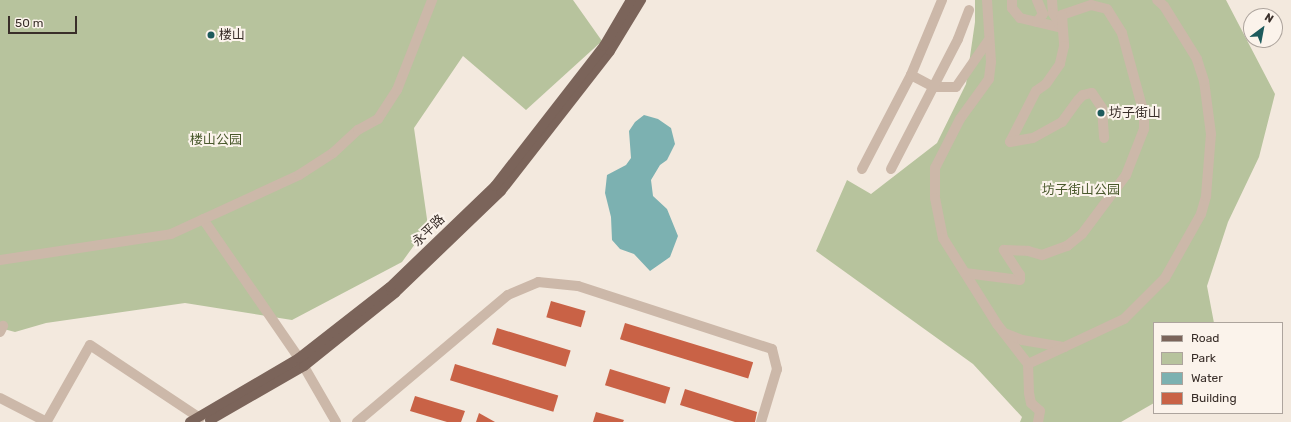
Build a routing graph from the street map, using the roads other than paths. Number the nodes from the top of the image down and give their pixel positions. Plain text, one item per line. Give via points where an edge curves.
1 (432, 0) edge
2 (631, 0) edge
3 (641, 0) edge
4 (942, 0) edge
5 (987, 0) edge
6 (1012, 0) edge
7 (1037, 0) edge
8 (1052, 0) edge
9 (1157, 0) edge
10 (969, 10) dead end
11 (1037, 22) junction
12 (1062, 28) junction
13 (988, 41) junction
14 (911, 75) junction
15 (934, 87) junction
16 (1104, 138) dead end
17 (862, 169) dead end
18 (891, 169) dead end
19 (203, 219) junction
20 (0, 260) edge
21 (965, 273) junction
22 (1004, 333) junction
23 (1068, 347) junction
24 (302, 362) junction
25 (1028, 364) junction
26 (0, 398) edge
27 (203, 420) edge
28 (47, 422) edge
29 (190, 422) edge
30 (336, 422) edge
31 (357, 422) edge
32 (761, 422) edge
33 (1038, 422) edge

1 - 19 street via 397,90 378,120 358,130 333,153 299,175
2 - 24 main road, 永平路 via 604,46 495,186 390,287
3 - 24 main road, 永平路 via 610,51 500,192 395,293
4 - 14 street
5 - 13 street
6 - 11 street via 1015,15
7 - 8 street via 1046,4
7 - 11 street via 1042,14
8 - 12 street via 1054,13
9 - 23 street via 1164,6 1197,59 1204,80 1211,134 1206,196 1201,214 1165,278 1124,318
10 - 15 street
11 - 12 street
12 - 16 street via 1064,46 1060,64 1046,84 1036,91 1010,142 1033,138 1062,122 1083,95 1092,93 1102,108
12 - 21 street via 1062,15 1092,5 1106,9 1122,33 1144,114 1144,129 1126,176 1082,234 1067,246 1042,255 1028,251 1004,250 1020,275 1020,280
13 - 15 street via 956,88
13 - 21 street via 991,62 989,79 960,119 935,168 935,198 943,238
14 - 15 street
14 - 17 street
15 - 18 street
19 - 20 street via 171,234
19 - 24 street
21 - 22 street
22 - 23 street via 1022,340
22 - 25 street
23 - 25 street
24 - 27 main road, 永平路
24 - 30 street
25 - 33 street via 1029,393 1031,403 1040,411
26 - 28 street
27 - 28 street via 90,345
27 - 29 main road, 永平路
31 - 32 street via 508,295 538,282 578,286 772,349 777,369

